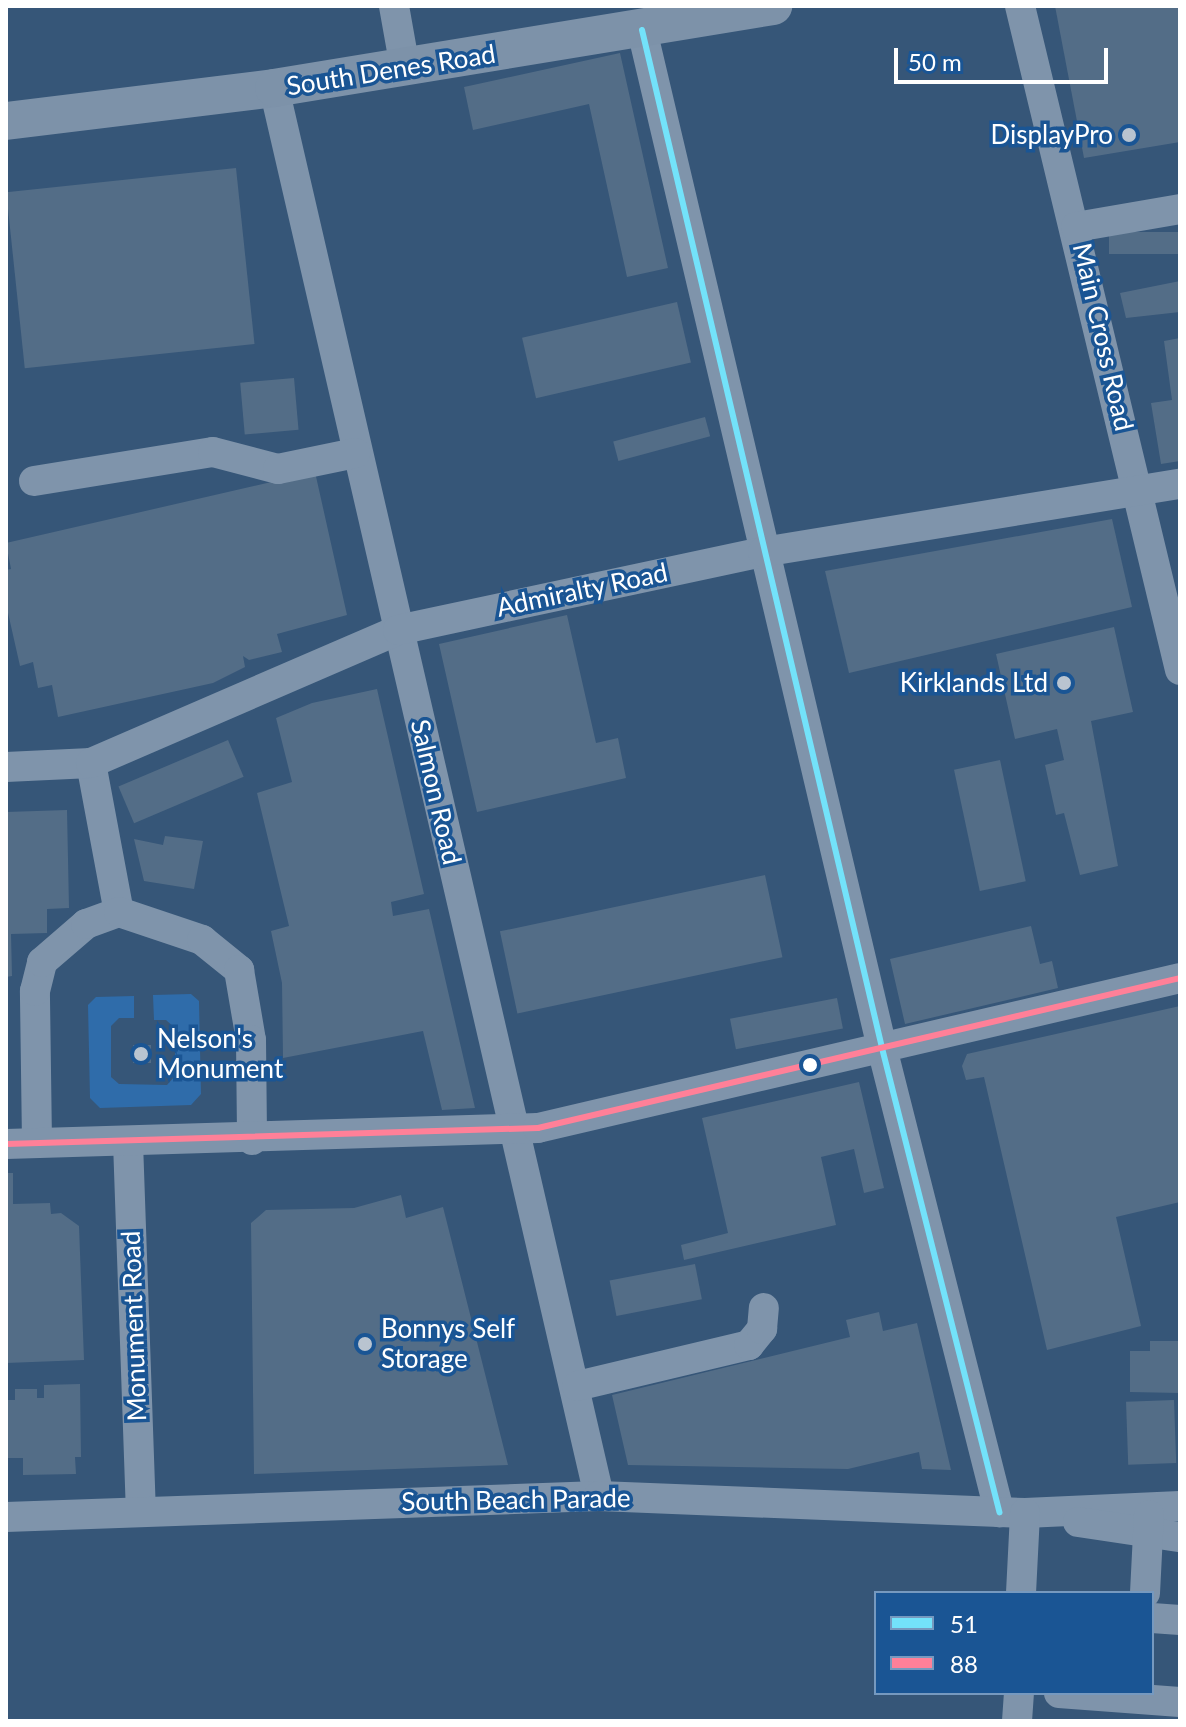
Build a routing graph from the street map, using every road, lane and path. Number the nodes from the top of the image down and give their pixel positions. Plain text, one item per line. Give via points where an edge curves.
1 (394, 6) edge
2 (773, 6) edge
3 (1020, 6) edge
4 (642, 30) junction
5 (405, 68) junction
6 (274, 88) junction
7 (6, 121) edge
8 (1180, 209) edge
9 (1076, 227) junction
10 (355, 453) junction
11 (34, 481) dead end
12 (1180, 484) edge
13 (1139, 491) junction
14 (763, 552) junction
15 (398, 630) junction
16 (1180, 670) edge
17 (91, 763) junction
18 (6, 767) edge
19 (119, 912) junction
20 (1180, 978) edge
21 (882, 1048) junction
22 (515, 1130) junction
23 (252, 1140) junction
24 (37, 1142) junction
25 (128, 1142) junction
26 (6, 1144) edge
27 (764, 1308) dead end
28 (577, 1386) junction
29 (599, 1496) junction
30 (1180, 1506) edge
31 (141, 1510) junction
32 (1012, 1513) junction
33 (6, 1517) edge
34 (1148, 1520) junction
35 (1180, 1537) edge
36 (1021, 1591) edge
37 (1145, 1591) edge
38 (1154, 1618) edge
39 (1180, 1620) edge
40 (1019, 1695) edge
41 (1074, 1695) edge
42 (1180, 1702) edge
43 (1139, 1704) edge
44 (1017, 1721) edge

1 - 5 street
2 - 4 main road, South Denes Road
3 - 9 street, Main Cross Road
4 - 5 main road, South Denes Road
4 - 14 street
5 - 6 main road, South Denes Road
6 - 7 main road, South Denes Road
6 - 10 street, Salmon Road
8 - 9 street
9 - 13 street, Main Cross Road
10 - 11 street via 278,469 213,452
10 - 15 street, Salmon Road
12 - 13 street, Admiralty Road
13 - 14 street, Admiralty Road
13 - 16 street, Main Cross Road
14 - 15 street, Admiralty Road
14 - 21 street
15 - 17 street, Admiralty Road
15 - 22 street, Salmon Road
17 - 18 street, Admiralty Road
17 - 19 street
19 - 23 street via 202,940 239,970 251,1040
19 - 24 street via 86,924 42,962 35,991
20 - 21 street
21 - 22 street
21 - 32 street
22 - 23 street
22 - 28 street, Salmon Road
23 - 25 street
24 - 25 street
24 - 26 street
25 - 31 street, Monument Road
27 - 28 street via 762,1329 749,1345
28 - 29 street, Salmon Road
29 - 31 street, South Beach Parade
29 - 32 street, South Beach Parade
30 - 34 street, South Beach Parade
31 - 33 street, South Beach Parade
32 - 34 street, South Beach Parade
32 - 36 street
34 - 35 street, South Beach Parade
34 - 37 street
38 - 39 street
40 - 44 street
41 - 43 street
42 - 43 street

